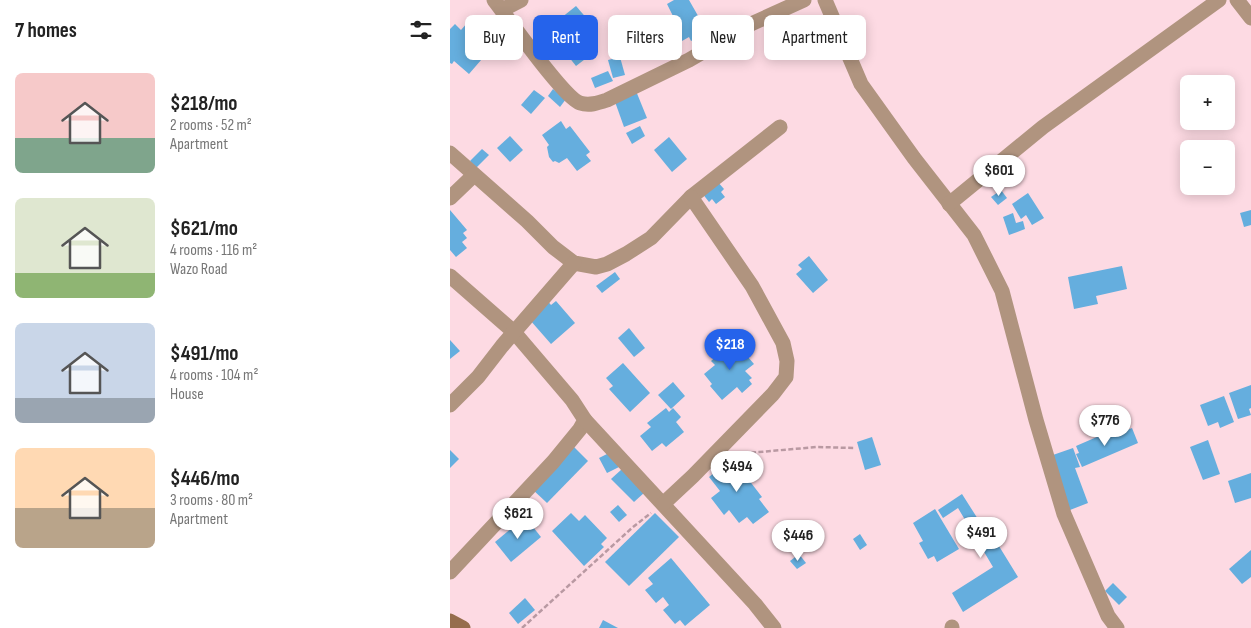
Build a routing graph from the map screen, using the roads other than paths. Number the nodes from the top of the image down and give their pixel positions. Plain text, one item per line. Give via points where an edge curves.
1 (521, 0) edge
2 (804, 0) edge
3 (826, 0) edge
4 (1237, 0) edge
5 (1210, 2) edge
6 (498, 5) edge
7 (1251, 18) edge
8 (780, 127) dead end
9 (450, 153) edge
10 (474, 174) junction
11 (692, 197) junction
12 (450, 198) edge
13 (949, 204) junction
14 (574, 263) junction
15 (450, 276) edge
16 (514, 332) junction
17 (450, 405) edge
18 (585, 420) junction
19 (663, 504) junction
20 (450, 572) edge
21 (450, 621) edge
22 (463, 628) edge
23 (774, 628) edge
24 (1117, 628) edge

1 - 6 street
2 - 6 street via 751,24 689,60 593,104 580,103 570,97
3 - 13 street via 861,84
4 - 7 street
5 - 13 street via 1043,126
8 - 11 street
9 - 10 street
10 - 12 street
10 - 14 street
11 - 14 street via 651,238 626,254 596,267
11 - 19 street via 752,286 783,343 786,377
13 - 24 street via 974,235 1002,291 1064,514 1108,616
14 - 16 street
15 - 16 street
16 - 17 street via 478,377
16 - 18 street
18 - 19 street
18 - 20 street via 553,462
19 - 23 street
21 - 22 main road

